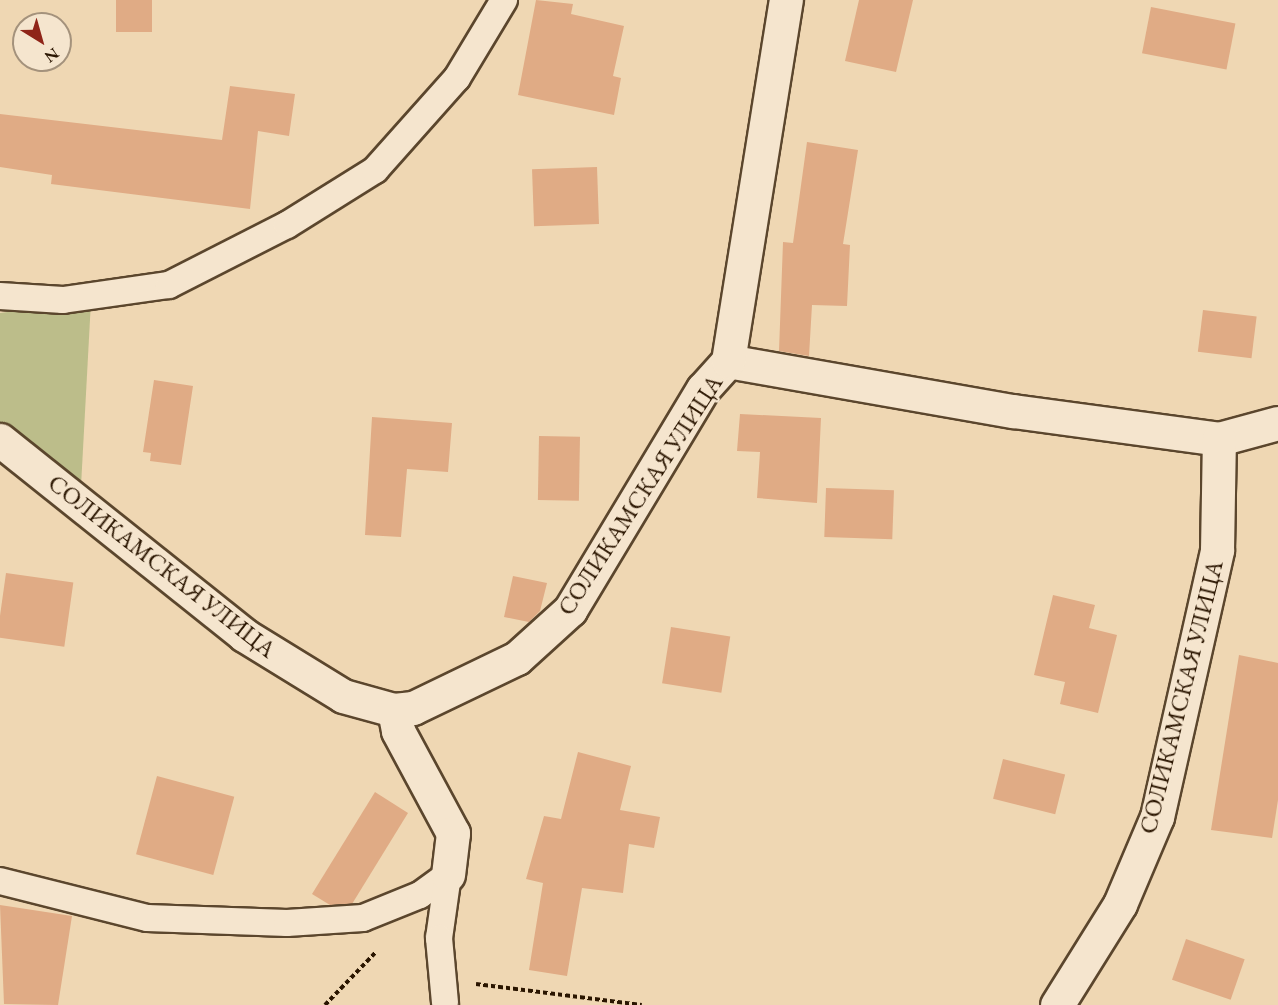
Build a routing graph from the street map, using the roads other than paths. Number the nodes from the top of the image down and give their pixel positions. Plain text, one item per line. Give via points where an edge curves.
1 (504, 0) edge
2 (786, 0) edge
3 (0, 297) edge
4 (728, 360) junction
5 (1278, 423) edge
6 (1219, 439) junction
7 (0, 440) edge
8 (394, 710) junction
9 (448, 875) junction
10 (0, 881) edge
11 (444, 992) road end
12 (1057, 1005) edge

1 - 3 lane via 457,78 375,170 287,225 169,285 63,300
2 - 4 street, СОЛИКАМСКАЯ УЛИЦА
4 - 6 street, СОЛИКАМСКАЯ УЛИЦА via 1001,409
4 - 8 street, СОЛИКАМСКАЯ УЛИЦА via 703,389 570,610 549,634 517,658 413,708
5 - 6 street, СОЛИКАМСКАЯ УЛИЦА
6 - 12 street, СОЛИКАМСКАЯ УЛИЦА via 1217,550 1158,817 1120,904
7 - 8 street, СОЛИКАМСКАЯ УЛИЦА via 244,635 343,696
8 - 9 street via 398,731 453,833
9 - 10 lane via 420,895 363,918 288,923 147,918
9 - 11 lane via 438,938

